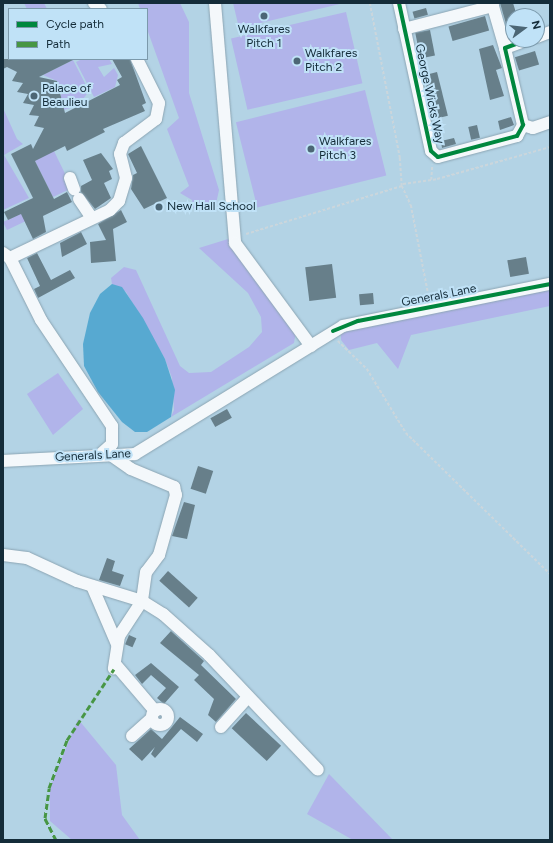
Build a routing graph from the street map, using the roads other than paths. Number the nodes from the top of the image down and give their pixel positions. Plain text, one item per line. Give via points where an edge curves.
1 (215, 3) edge
2 (399, 3) edge
3 (492, 5) edge
4 (404, 29) junction
5 (505, 48) joint
6 (138, 60) edge
7 (550, 122) edge
8 (523, 124) junction
9 (74, 189) dead end
10 (92, 218) junction
11 (7, 256) edge
12 (550, 284) edge
13 (312, 346) junction
14 (106, 455) junction
15 (3, 461) edge
16 (3, 555) edge
17 (92, 586) junction
18 (142, 601) junction
19 (106, 614) junction
20 (125, 622) junction
21 (117, 644) junction
22 (248, 696) junction
23 (221, 727) dead end
24 (132, 736) dead end
25 (318, 770) dead end

1 - 13 street via 235,243
2 - 4 street, George Wicks Way
3 - 4 street
3 - 5 street
4 - 8 street, George Wicks Way via 431,151 438,157 517,136
5 - 8 street
6 - 10 street via 159,102 156,119 124,143 120,154 126,178 124,190 119,201
7 - 8 street via 533,128
9 - 10 street
10 - 11 street
11 - 14 street via 41,320 112,426 112,444
12 - 13 street, Generals Lane via 358,321 333,332
13 - 14 street, Generals Lane via 135,454
14 - 15 street, Generals Lane
14 - 18 street via 131,469 174,487 176,495 159,555 146,572
16 - 17 street via 27,558
17 - 18 street
17 - 19 street
18 - 20 street
18 - 22 street via 163,614 209,655
19 - 20 street
19 - 21 street
20 - 21 street
21 - 24 street via 115,666 154,715
22 - 23 street
22 - 25 street

